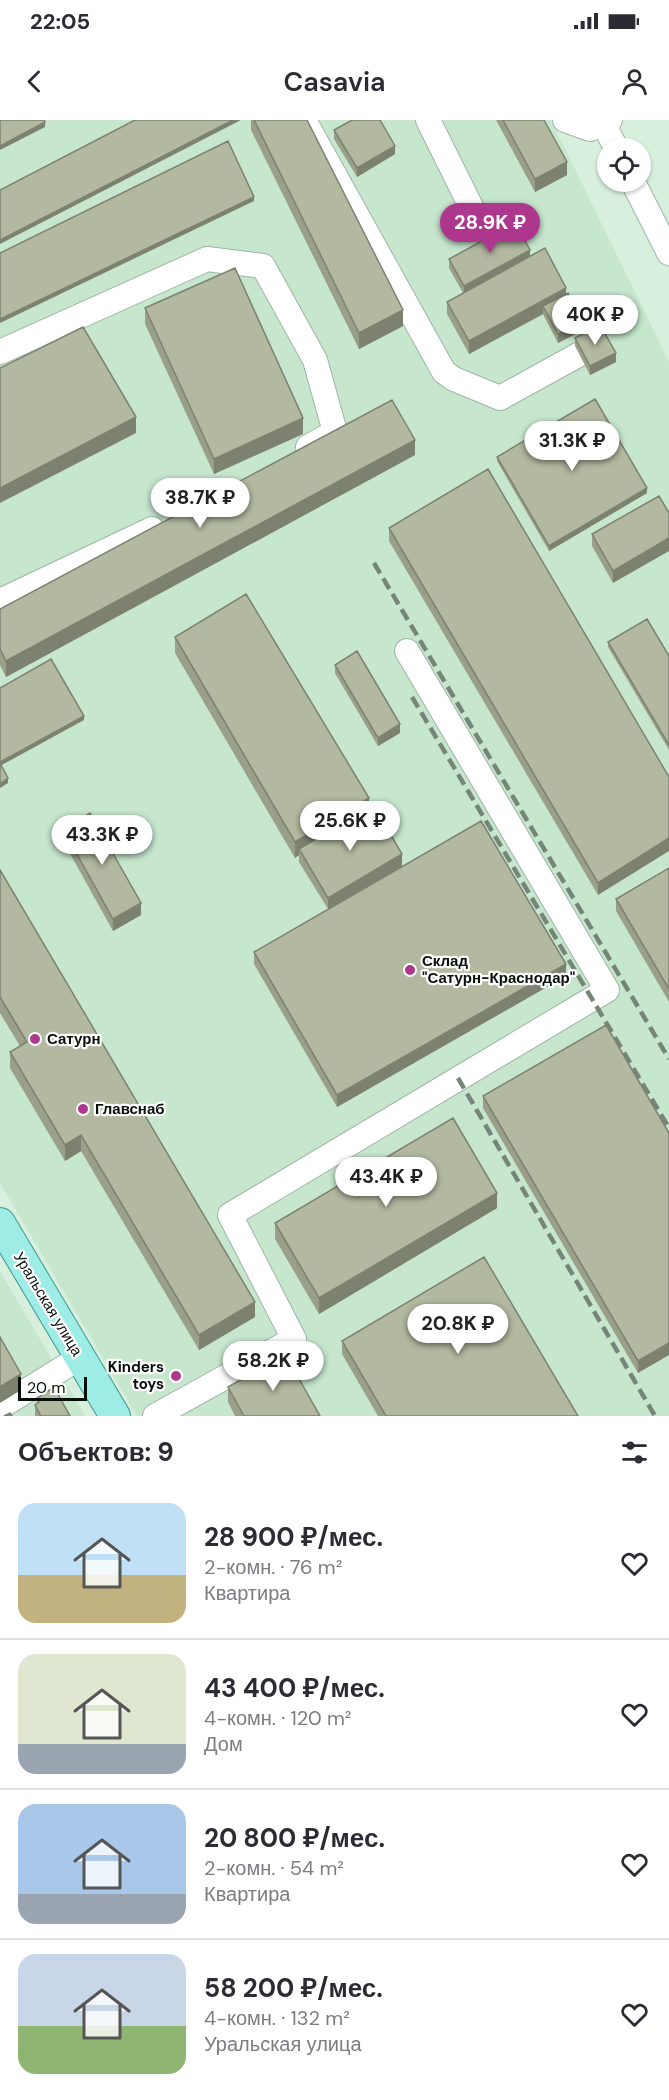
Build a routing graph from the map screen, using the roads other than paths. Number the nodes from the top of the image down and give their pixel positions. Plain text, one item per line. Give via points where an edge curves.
1 (304, 120) edge
2 (428, 120) edge
3 (565, 120) edge
4 (606, 122) edge
5 (612, 138) edge
6 (638, 192) edge
7 (481, 228) dead end
8 (669, 253) edge
9 (589, 349) edge
10 (0, 352) edge
11 (286, 459) edge
12 (175, 518) edge
13 (0, 601) edge
14 (407, 651) dead end
15 (0, 1222) edge
16 (0, 1232) edge
17 (78, 1359) junction
18 (0, 1407) edge
19 (109, 1416) edge
20 (115, 1416) edge
21 (155, 1416) edge

1 - 9 lane via 444,372 500,398
2 - 7 lane
3 - 4 lane via 590,129
4 - 5 lane
6 - 8 lane
10 - 11 lane via 207,259 263,266 315,360 335,432
12 - 13 lane
14 - 21 lane via 608,990 230,1215 294,1339
15 - 17 main road, Уральская улица
16 - 17 main road, Уральская улица
17 - 18 lane
17 - 19 main road, Уральская улица
17 - 20 main road, Уральская улица

